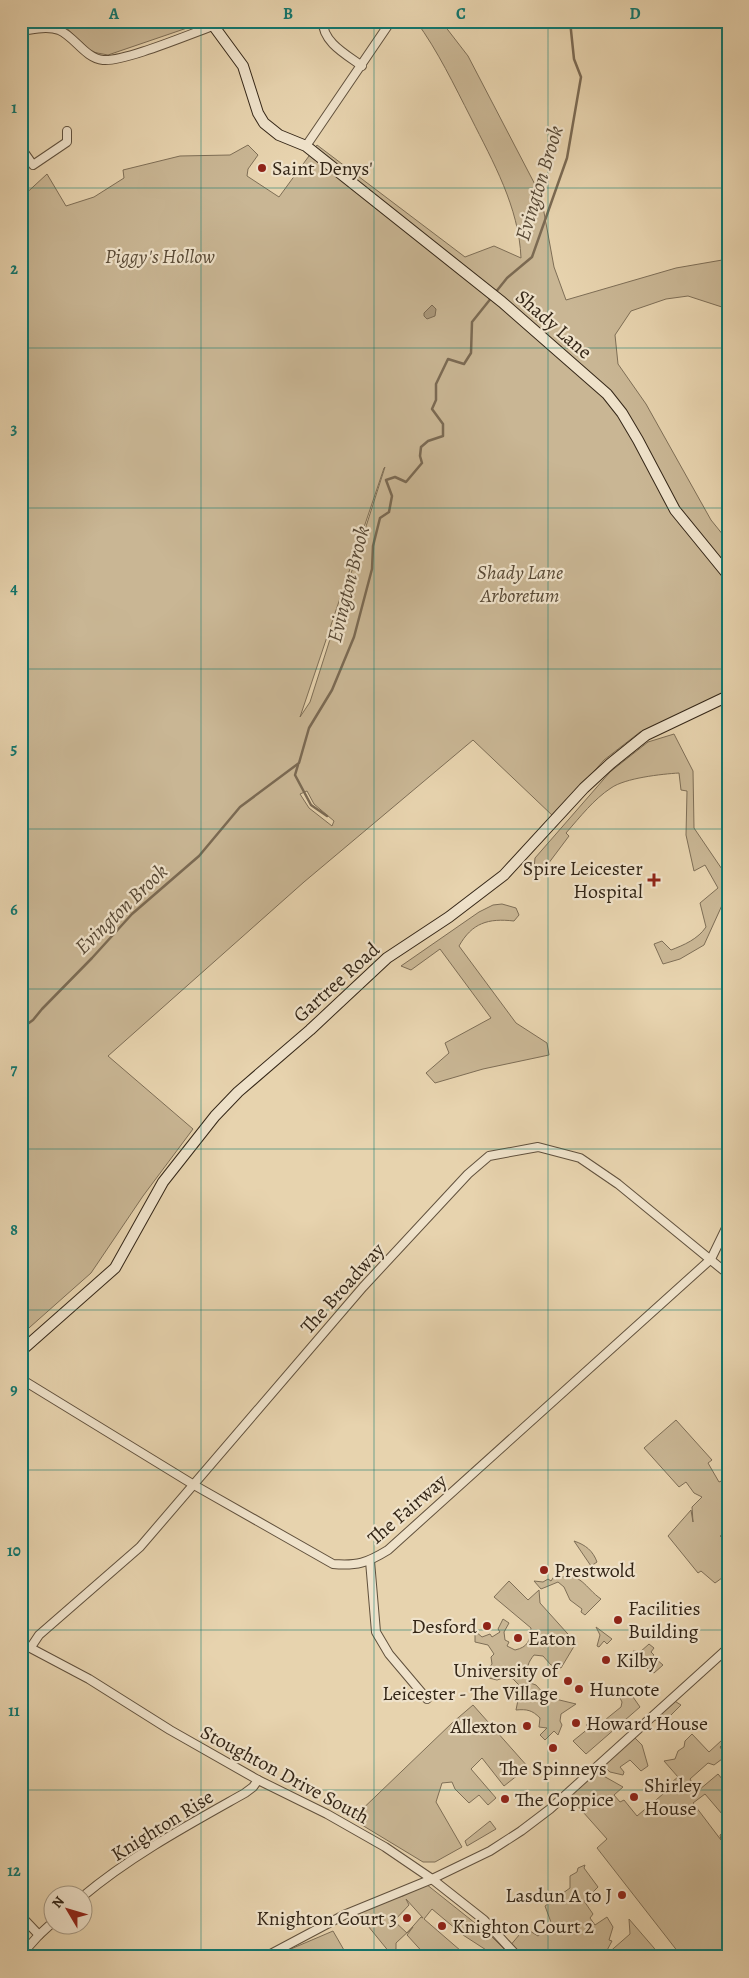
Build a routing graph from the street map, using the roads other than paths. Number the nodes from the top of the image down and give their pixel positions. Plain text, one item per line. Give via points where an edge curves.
1 (323, 21) edge
2 (391, 21) edge
3 (211, 24) edge
4 (21, 31) edge
5 (362, 66) junction
6 (67, 131) dead end
7 (306, 146) junction
8 (21, 148) edge
9 (728, 575) edge
10 (728, 696) edge
11 (728, 1224) edge
12 (711, 1259) junction
13 (728, 1274) edge
14 (21, 1351) edge
15 (21, 1379) edge
16 (194, 1485) junction
17 (370, 1561) junction
18 (21, 1643) edge
19 (31, 1647) junction
20 (728, 1648) edge
21 (427, 1699) dead end
22 (258, 1780) junction
23 (432, 1879) junction
24 (92, 1889) edge
25 (21, 1916) edge
26 (42, 1932) edge
27 (39, 1935) junction
28 (21, 1955) edge
29 (265, 1957) edge
30 (518, 1957) edge

1 - 5 street via 325,35
2 - 5 street
3 - 4 street via 128,56 104,60 90,54 59,30
3 - 7 main road, Shady Lane via 243,66 264,123 279,135
5 - 7 street
6 - 8 street via 70,144 33,165
7 - 9 main road, Shady Lane via 502,302 607,394 638,440 675,510
10 - 14 main road, Gartree Road via 646,735 610,764 504,874 450,917 387,958 238,1092 163,1182 115,1268
11 - 12 street, The Fairway
12 - 13 street, The Broadway
12 - 16 street, The Broadway via 618,1184 580,1158 538,1147 489,1156 468,1174 363,1287
12 - 17 street, The Fairway via 388,1550
15 - 16 street, The Fairway
16 - 17 street, The Fairway via 333,1564
16 - 19 street, The Broadway via 140,1547 39,1635
17 - 21 street via 376,1632 389,1654
18 - 19 street, Stoughton Drive South
19 - 22 street, Stoughton Drive South
20 - 23 street via 550,1809 490,1851
22 - 23 street, Stoughton Drive South via 377,1842
22 - 24 street, Knighton Rise via 246,1793 184,1827
23 - 29 street via 344,1915
23 - 30 street, Stoughton Drive South via 484,1920
25 - 27 street
26 - 27 street
27 - 28 street

